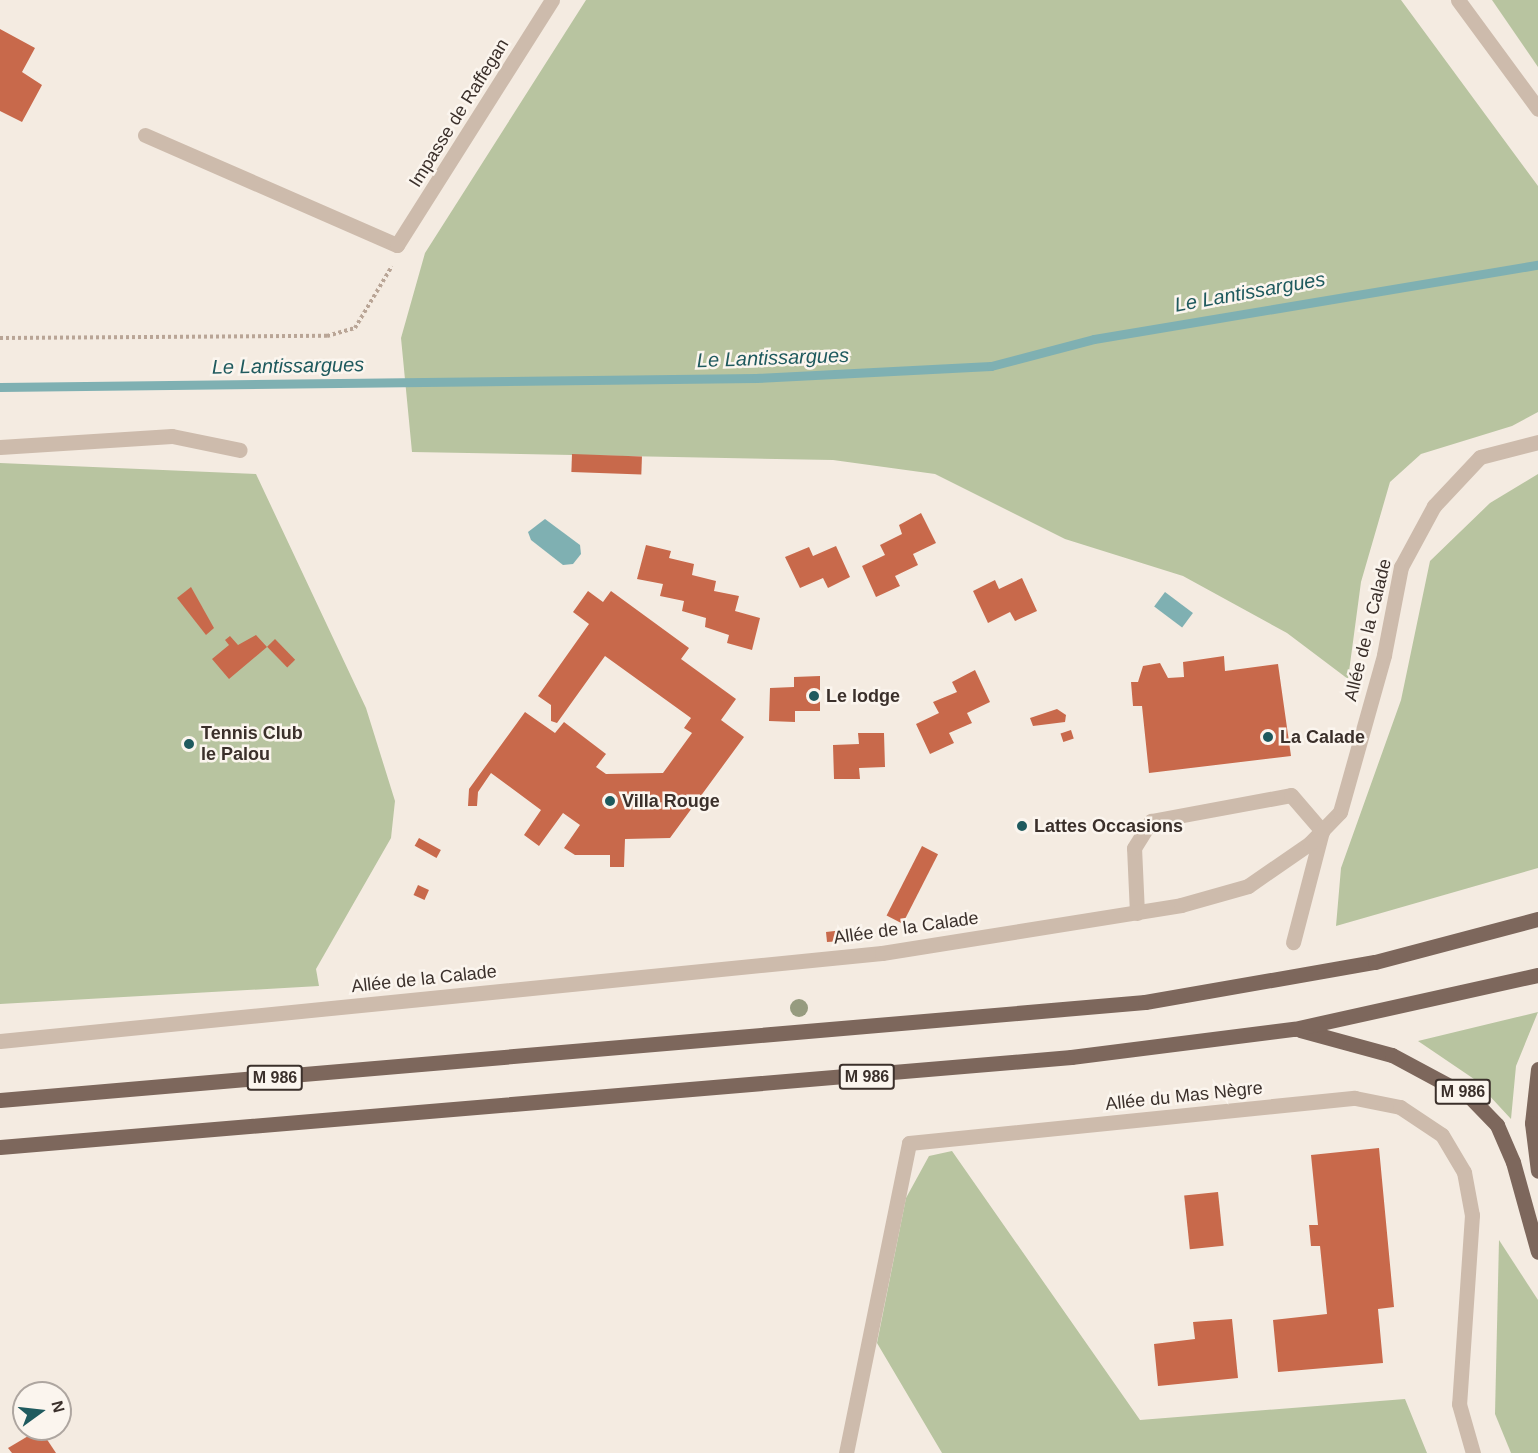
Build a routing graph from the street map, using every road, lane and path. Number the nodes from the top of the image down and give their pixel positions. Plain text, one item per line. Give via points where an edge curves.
1 (552, 0) edge
2 (1458, 0) edge
3 (1538, 109) edge
4 (145, 135) dead end
5 (397, 245) junction
6 (0, 338) edge
7 (1538, 442) edge
8 (0, 447) edge
9 (240, 450) dead end
10 (1322, 831) junction
11 (1137, 913) junction
12 (1538, 919) edge
13 (1293, 942) dead end
14 (1538, 975) edge
15 (1294, 1029) junction
16 (0, 1041) edge
17 (1538, 1069) edge
18 (0, 1100) edge
19 (0, 1147) edge
20 (1538, 1171) edge
21 (1538, 1252) edge
22 (846, 1453) edge
23 (1473, 1453) edge

1 - 5 street, Impasse de Raffegan
2 - 3 street
4 - 5 street
5 - 6 path via 395,261 356,328 327,336
7 - 10 street, Allée de la Calade via 1480,457 1434,506 1401,567 1384,655 1340,812
8 - 9 street via 172,436
10 - 11 street, Allée de la Calade via 1248,886
10 - 11 street via 1291,795 1151,821 1134,848
10 - 13 street
11 - 16 street, Allée de la Calade via 882,953
12 - 18 main road, M 986 via 1375,962 1145,1002
14 - 15 main road, M 986
15 - 19 main road, M 986 via 861,1078
15 - 21 main road, M 986 via 1392,1055 1470,1097 1497,1125 1513,1162
17 - 20 main road via 1532,1123
22 - 23 street, Allée du Mas Nègre via 909,1143 1355,1098 1400,1107 1442,1135 1464,1172 1472,1215 1459,1404

